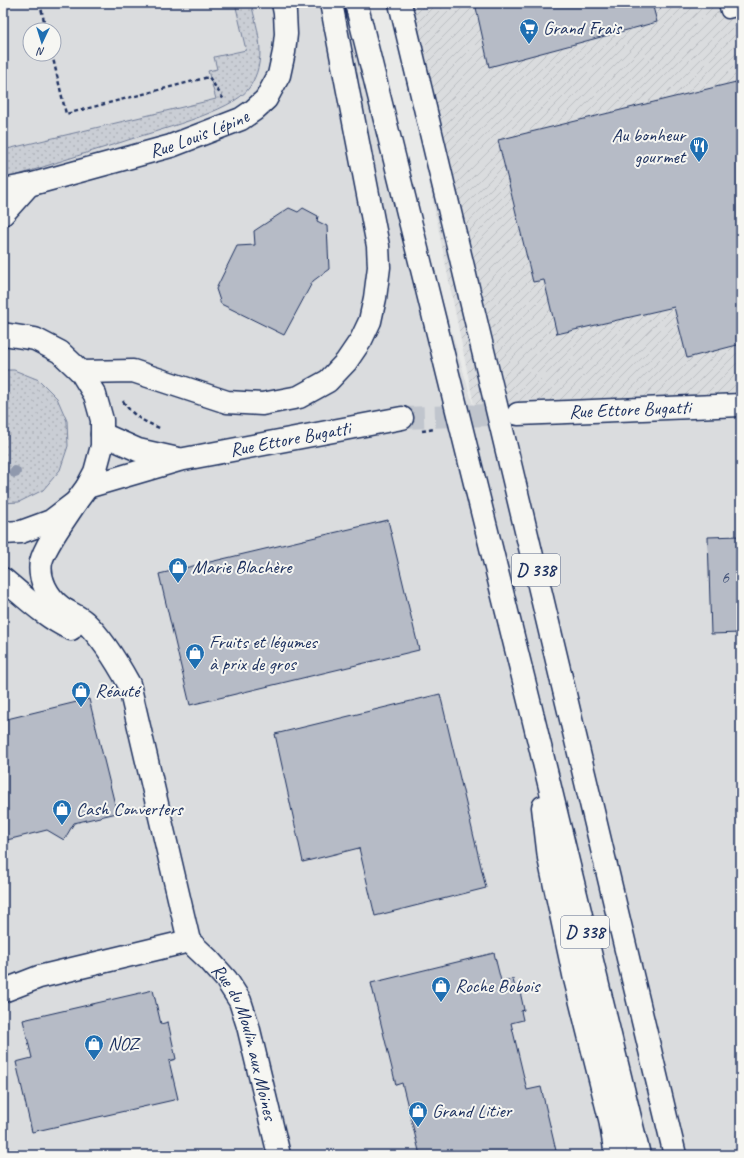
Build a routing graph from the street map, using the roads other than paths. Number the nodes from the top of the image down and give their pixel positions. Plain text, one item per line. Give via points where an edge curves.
1 (283, 3) edge
2 (331, 3) edge
3 (356, 3) edge
4 (400, 3) edge
5 (29, 185) junction
6 (3, 190) edge
7 (3, 214) edge
8 (4, 332) edge
9 (81, 372) junction
10 (741, 405) edge
11 (518, 414) tunnel mouth
12 (402, 418) tunnel mouth
13 (102, 434) junction
14 (179, 460) junction
15 (82, 494) junction
16 (3, 533) edge
17 (3, 579) edge
18 (104, 645) junction
19 (531, 709) junction
20 (189, 941) junction
21 (3, 991) edge
22 (676, 1149) edge
23 (279, 1155) edge
24 (616, 1155) edge
25 (639, 1155) edge

1 - 5 main road, Rue Louis Lépine via 286,34 279,75 266,99 254,110 237,120 171,146
2 - 9 main road via 378,246 379,267 375,298 370,321 361,340 346,362 328,381 299,397 262,404 226,402 133,371
3 - 19 main road, D 338
4 - 22 main road, D 338
5 - 6 main road, Rue Louis Lépine
5 - 7 main road
8 - 9 main road via 41,342 60,352
9 - 13 main road via 95,395 102,420
10 - 11 main road, Rue Ettore Bugatti
12 - 14 main road, Rue Ettore Bugatti
13 - 14 main road, Rue Ettore Bugatti via 138,450
13 - 15 main road via 102,446 95,472
14 - 15 main road, Rue Ettore Bugatti
15 - 16 main road via 51,521 21,532
15 - 18 main road via 47,548 41,561 40,574 46,590 56,602 85,622
17 - 18 main road via 32,605 61,624
18 - 20 main road via 116,660 129,684
19 - 24 main road via 549,858 574,975 610,1119
19 - 25 main road, D 338
20 - 21 main road via 39,977
20 - 23 main road, Rue du Moulin aux Moines via 222,974 240,1001

